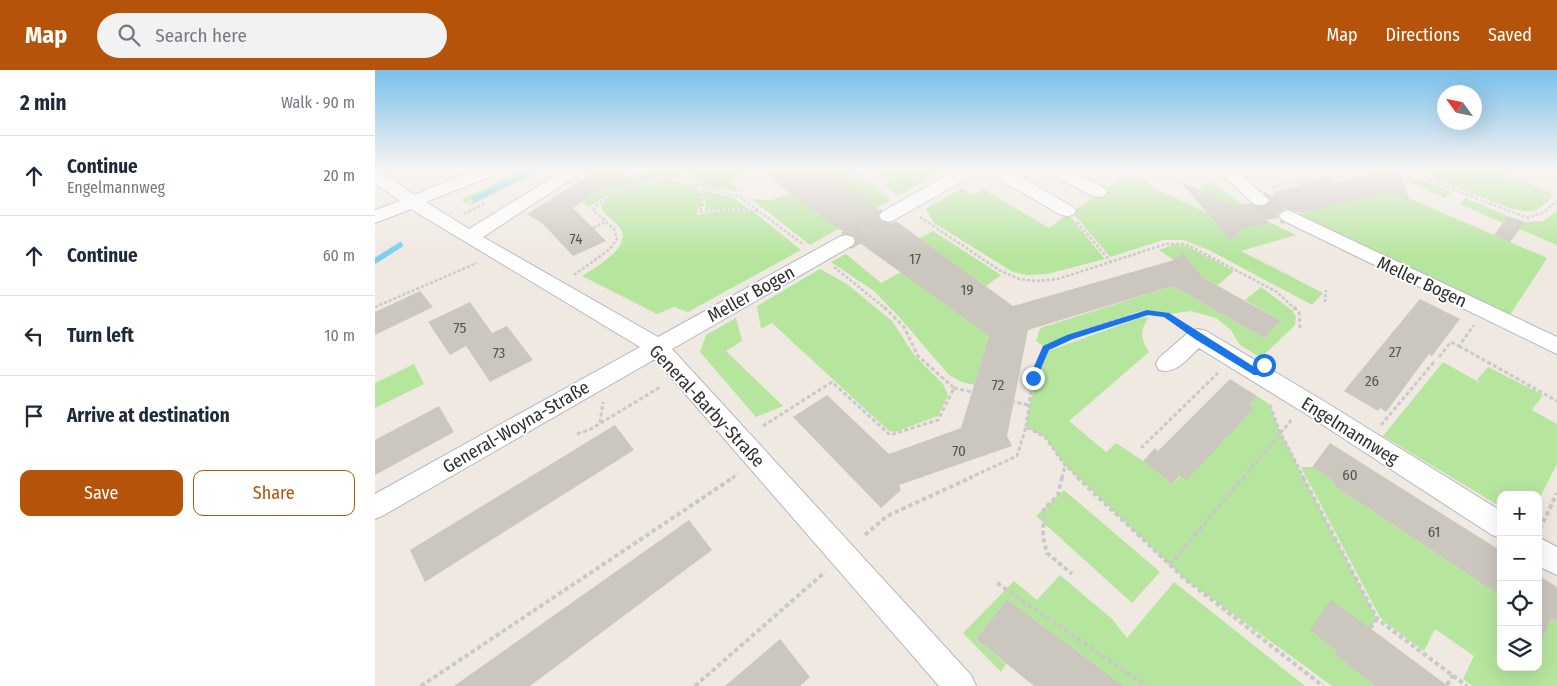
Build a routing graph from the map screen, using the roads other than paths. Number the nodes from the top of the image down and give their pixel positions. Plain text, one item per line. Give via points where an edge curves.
1 (408, 199) edge
2 (421, 199) edge
3 (531, 199) edge
4 (911, 199) edge
5 (1046, 199) edge
6 (413, 202) junction
7 (892, 208) tunnel mouth
8 (1067, 211) road end
9 (1288, 216) tunnel mouth
10 (375, 217) edge
11 (469, 237) junction
12 (845, 241) tunnel mouth
13 (1557, 346) edge
14 (657, 347) junction
15 (1167, 364) dead end
16 (375, 507) edge
17 (1497, 523) edge
18 (1542, 553) edge
19 (1557, 562) edge
20 (960, 686) edge

1 - 6 street, General-Barby-Straße
2 - 6 street
3 - 11 street
4 - 7 street
5 - 8 street
6 - 10 street
6 - 11 street, General-Barby-Straße
9 - 13 street, Meller Bogen
11 - 14 street, General-Barby-Straße
12 - 14 street, Meller Bogen
14 - 16 street, General-Woyna-Straße
14 - 20 street, General-Barby-Straße
15 - 17 street, Engelmannweg via 1198,337 1261,369 1310,407
18 - 19 street

